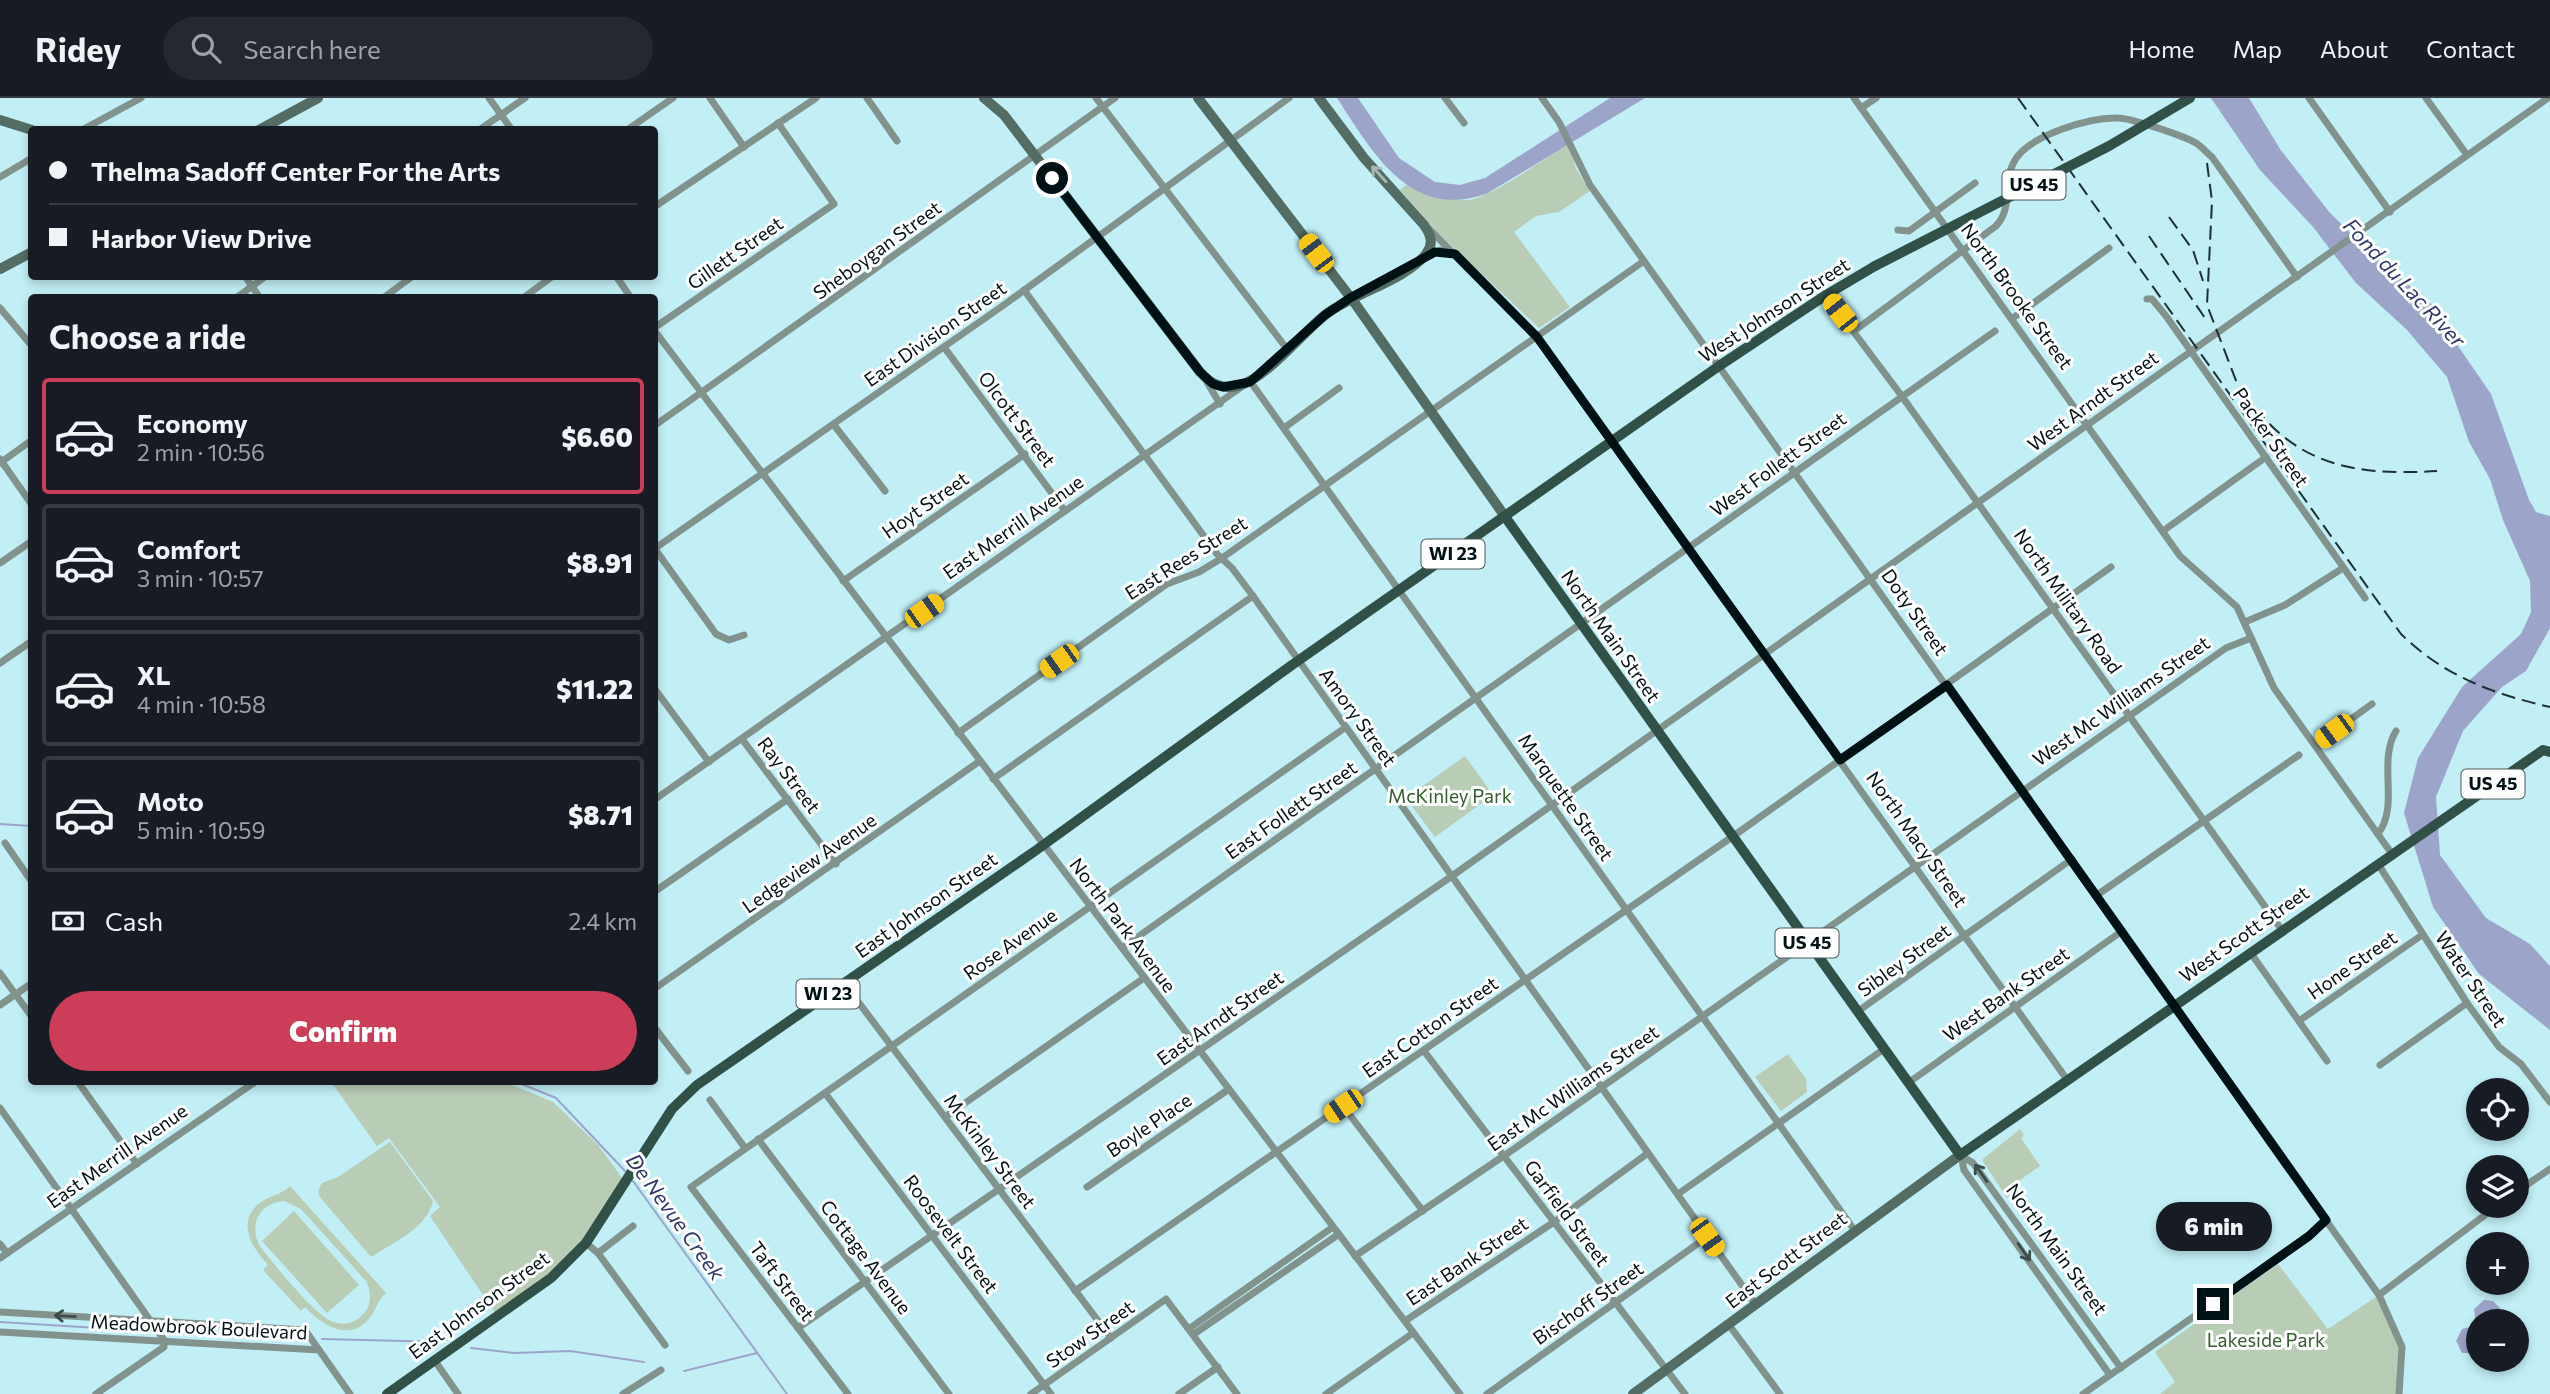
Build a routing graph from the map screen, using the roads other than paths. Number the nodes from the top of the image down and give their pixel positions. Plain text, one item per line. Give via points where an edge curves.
1 (141, 98) edge
2 (318, 98) edge
3 (489, 98) edge
4 (525, 98) edge
5 (673, 98) edge
6 (710, 98) edge
7 (816, 98) edge
8 (867, 98) edge
9 (984, 98) edge
10 (1096, 98) edge
11 (1115, 98) edge
12 (1198, 98) edge
13 (1289, 98) edge
14 (1319, 98) edge
15 (1445, 98) edge
16 (1542, 98) edge
17 (1854, 98) edge
18 (1876, 98) edge
19 (2190, 98) edge
20 (2309, 98) edge
21 (2426, 98) edge
22 (2528, 98) edge
23 (2548, 98) edge
24 (1103, 107) junction
25 (2535, 107) junction
26 (1861, 108) junction
27 (501, 114) junction
28 (0, 120) edge
29 (778, 123) junction
30 (1464, 123) dead end
31 (89, 126) edge
32 (266, 126) edge
33 (484, 126) edge
34 (509, 126) edge
35 (633, 126) edge
36 (28, 129) edge
37 (897, 141) dead end
38 (1231, 141) junction
39 (744, 146) junction
40 (2467, 155) junction
41 (1035, 156) junction
42 (28, 160) edge
43 (0, 177) edge
44 (1975, 183) dead end
45 (1164, 189) junction
46 (658, 204) edge
47 (1936, 211) junction
48 (2390, 212) junction
49 (1424, 225) junction
50 (1898, 230) dead end
51 (1097, 237) junction
52 (2109, 248) dead end
53 (1963, 249) junction
54 (28, 254) edge
55 (1455, 254) junction
56 (1425, 256) junction
57 (1644, 261) junction
58 (0, 269) edge
59 (2298, 277) junction
60 (248, 280) edge
61 (260, 280) edge
62 (408, 280) edge
63 (548, 280) edge
64 (1386, 281) junction
65 (252, 286) junction
66 (1024, 290) junction
67 (241, 294) edge
68 (257, 294) edge
69 (388, 294) edge
70 (528, 294) edge
71 (1826, 295) junction
72 (1350, 298) junction
73 (2147, 299) dead end
74 (0, 308) edge
75 (1332, 310) junction
76 (1362, 313) junction
77 (2013, 318) junction
78 (658, 326) edge
79 (1854, 331) junction
80 (1995, 331) dead end
81 (658, 334) edge
82 (1537, 337) junction
83 (28, 341) edge
84 (944, 347) junction
85 (1287, 349) junction
86 (2191, 350) junction
87 (1719, 366) junction
88 (1204, 377) junction
89 (1250, 382) junction
90 (1339, 388) dead end
91 (702, 392) junction
92 (1901, 395) junction
93 (1220, 404) junction
94 (1430, 411) junction
95 (658, 423) edge
96 (2089, 424) junction
97 (834, 425) junction
98 (1284, 428) junction
99 (28, 443) edge
100 (1612, 443) junction
101 (1025, 454) junction
102 (1145, 454) junction
103 (2266, 457) junction
104 (1, 461) edge
105 (1796, 472) junction
106 (763, 473) junction
107 (1325, 486) junction
108 (885, 492) dead end
109 (28, 499) edge
110 (1978, 503) junction
111 (1065, 511) junction
112 (1506, 518) junction
113 (2163, 531) junction
114 (28, 544) edge
115 (658, 547) edge
116 (1689, 547) junction
117 (658, 553) edge
118 (1222, 558) junction
119 (0, 563) edge
120 (2111, 567) dead end
121 (2343, 568) junction
122 (1871, 578) junction
123 (843, 581) junction
124 (1399, 590) junction
125 (1253, 596) junction
126 (2365, 598) dead end
127 (2054, 608) junction
128 (2245, 622) junction
129 (1581, 625) junction
130 (744, 635) dead end
131 (887, 638) junction
132 (2251, 638) junction
133 (28, 644) edge
134 (1764, 654) junction
135 (1299, 661) junction
136 (0, 663) edge
137 (1947, 685) junction
138 (658, 693) edge
139 (1477, 699) junction
140 (2372, 704) dead end
141 (2129, 715) junction
142 (1346, 727) junction
143 (1656, 730) junction
144 (2396, 731) dead end
145 (958, 733) junction
146 (742, 738) junction
147 (2315, 745) junction
148 (2548, 749) edge
149 (2300, 755) dead end
150 (1840, 760) junction
151 (980, 761) junction
152 (709, 762) junction
153 (1377, 770) junction
154 (993, 779) junction
155 (2022, 789) junction
156 (658, 797) edge
157 (788, 799) junction
158 (1553, 805) junction
159 (2204, 822) junction
160 (2378, 834) junction
161 (1732, 836) junction
162 (5, 843) dead end
163 (1043, 845) junction
164 (2392, 854) junction
165 (2072, 859) junction
166 (836, 864) junction
167 (2378, 864) junction
168 (1915, 867) junction
169 (28, 876) edge
170 (1452, 876) junction
171 (658, 889) edge
172 (2097, 895) junction
173 (1090, 908) junction
174 (1626, 910) junction
175 (2281, 929) junction
176 (2122, 931) junction
177 (2422, 934) junction
178 (1964, 936) junction
179 (1807, 943) junction
180 (1122, 948) junction
181 (2249, 952) junction
182 (0, 973) edge
183 (1144, 978) junction
184 (1525, 980) junction
185 (844, 983) junction
186 (28, 986) edge
187 (658, 986) edge
188 (15, 994) junction
189 (2467, 1003) junction
190 (2174, 1004) junction
191 (0, 1005) edge
192 (2015, 1007) junction
193 (28, 1012) edge
194 (1857, 1012) junction
195 (1702, 1015) junction
196 (2299, 1021) junction
197 (658, 1032) edge
198 (891, 1045) junction
199 (1884, 1049) junction
200 (1199, 1051) junction
201 (1424, 1051) junction
202 (2327, 1061) dead end
203 (2380, 1065) dead end
204 (688, 1071) dead end
205 (2068, 1081) junction
206 (1908, 1083) junction
207 (80, 1085) edge
208 (251, 1085) edge
209 (1601, 1088) junction
210 (1228, 1090) junction
211 (825, 1093) junction
212 (710, 1100) dead end
213 (2550, 1102) edge
214 (1343, 1106) junction
215 (0, 1108) edge
216 (944, 1116) junction
217 (1779, 1124) junction
218 (758, 1139) junction
219 (746, 1148) junction
220 (1276, 1152) junction
221 (1648, 1153) junction
222 (1960, 1155) junction
223 (1504, 1156) junction
224 (137, 1164) junction
225 (2550, 1169) edge
226 (2529, 1183) edge
227 (1087, 1186) dead end
228 (691, 1187) joint
229 (999, 1189) junction
230 (1678, 1194) junction
231 (72, 1209) junction
232 (1423, 1210) junction
233 (2481, 1218) edge
234 (2326, 1220) junction
235 (1554, 1222) junction
236 (633, 1226) dead end
237 (1855, 1230) junction
238 (1336, 1231) junction
239 (933, 1236) junction
240 (1707, 1237) junction
241 (586, 1243) junction
242 (0, 1244) edge
243 (598, 1254) junction
244 (4, 1256) edge
245 (1355, 1256) junction
246 (866, 1282) junction
247 (1075, 1291) junction
248 (2379, 1294) junction
249 (1616, 1303) junction
250 (1756, 1305) junction
251 (0, 1312) edge
252 (153, 1321) junction
253 (1405, 1321) junction
254 (1729, 1325) junction
255 (799, 1328) junction
256 (1192, 1331) junction
257 (0, 1332) edge
258 (1413, 1333) junction
259 (1111, 1338) junction
260 (164, 1340) junction
261 (665, 1345) dead end
262 (319, 1350) junction
263 (435, 1361) junction
264 (1217, 1367) junction
265 (2121, 1368) junction
266 (1666, 1369) junction
267 (661, 1370) dead end
268 (2110, 1375) junction
269 (1044, 1385) junction
270 (96, 1394) edge
271 (350, 1394) edge
272 (387, 1394) edge
273 (458, 1394) edge
274 (623, 1394) edge
275 (848, 1394) edge
276 (949, 1394) edge
277 (1031, 1394) edge
278 (1051, 1394) edge
279 (1179, 1394) edge
280 (1237, 1394) edge
281 (1326, 1394) edge
282 (1460, 1394) edge
283 (1487, 1394) edge
284 (1633, 1394) edge
285 (1685, 1394) edge
286 (1780, 1394) edge
287 (2083, 1394) edge
288 (2399, 1394) edge

1 - 31 street
2 - 32 main road
3 - 27 street
4 - 27 street
5 - 35 street
6 - 39 street
7 - 29 street
8 - 37 street
9 - 41 main road via 1004,115
10 - 24 street
11 - 24 street, Sheboygan Street
12 - 38 main road, North Main Street
13 - 38 street, East Division Street
49 -> 14 main road, North Macy Street via 1364,158
15 - 30 street
16 - 57 street, Doty Street via 1590,185
17 - 26 street, North Brooke Street
18 - 26 street
19 - 71 main road, West Johnson Street / US 45, bridge via 2109,146
20 - 48 street
21 - 40 street
22 - 25 street
23 - 25 street, West Arndt Street
24 - 41 street, Sheboygan Street
24 - 45 street
25 - 40 street, West Arndt Street
26 - 47 street, North Brooke Street
27 - 33 street
27 - 34 street
28 - 36 main road
29 - 39 street
29 - 78 street, Gillett Street via 834,204
38 - 45 street, East Division Street
38 - 72 main road, North Main Street
39 - 46 street
40 - 48 street, West Arndt Street
41 - 51 main road
41 - 91 street, Sheboygan Street
42 - 43 street
44 - 47 street
45 - 51 street, East Division Street
45 - 85 street
47 - 50 street via 1909,231
47 - 53 street, North Brooke Street
48 - 59 street, West Arndt Street
49 - 55 street, North Macy Street
49 - 56 main road via 1432,240
51 - 66 street, East Division Street
51 - 88 main road
52 - 77 street
53 - 59 street via 2004,217 2012,166 2026,148 2053,133 2119,118 2196,143
53 - 77 street, North Brooke Street
53 - 79 street
54 - 58 main road
55 - 56 street via 1441,250
55 - 82 street, North Macy Street
56 - 64 main road
57 - 82 street, East Rees Street
57 - 87 street, Doty Street
59 - 86 street, West Arndt Street
60 - 65 street
61 - 65 street
62 - 69 street
63 - 70 street
64 - 72 main road, East Merrill Avenue
64 - 76 main road via 1369,294
65 - 67 street
65 - 68 street
66 - 84 street, East Division Street
66 - 102 street, Amory Street
71 - 79 street, North Military Road
71 - 87 main road, West Johnson Street / US 45
72 - 75 main road, East Merrill Avenue
72 - 76 main road, North Main Street
73 - 86 street, Packer Street via 2156,304
74 - 83 street
75 - 76 main road
75 - 85 main road, East Merrill Avenue
76 - 94 main road, North Main Street
77 - 96 street, North Brooke Street
79 - 92 street, North Military Road
80 - 92 street, West Follett Street
81 - 91 street, North Park Avenue
82 - 94 street, East Rees Street
82 - 100 street, North Macy Street
84 - 97 street, East Division Street
84 - 101 street, Olcott Street
85 - 89 main road, East Merrill Avenue
86 - 96 street, West Arndt Street
86 - 103 street, Packer Street
87 - 100 main road, West Johnson Street / US 45
87 - 105 street, Doty Street
88 - 89 main road via 1223,387
88 - 93 street
89 - 93 street, East Merrill Avenue
89 - 98 street, Marquette Street
90 - 98 street
91 - 95 street, Sheboygan Street
91 - 106 street, North Park Avenue
92 - 105 street, West Follett Street
92 - 110 street, North Military Road
93 - 102 street, East Merrill Avenue
94 - 107 street, East Rees Street
94 - 112 main road, North Main Street
96 - 110 street, West Arndt Street
96 - 113 street, North Brooke Street
97 - 106 street, East Division Street
97 - 108 street
98 - 107 street, Marquette Street
99 - 104 street
100 - 112 main road, West Johnson Street / US 45
100 - 116 street, North Macy Street
101 - 111 street, Olcott Street
101 - 123 street, Hoyt Street
102 - 111 street, East Merrill Avenue
102 - 118 street, Amory Street
103 - 113 street
103 - 121 street, Packer Street
104 - 109 street
105 - 116 street, West Follett Street
105 - 122 street, Doty Street
106 - 115 street, East Division Street
106 - 123 street, North Park Avenue
107 - 118 street, East Rees Street
107 - 124 street, Marquette Street
110 - 122 street, West Arndt Street
110 - 127 street, North Military Road
111 - 131 street, East Merrill Avenue
112 - 124 main road, West Johnson Street / WI 23
112 - 129 main road, North Main Street / US 45
113 - 128 street, North Brooke Street via 2180,556 2231,599
114 - 119 street
116 - 129 street, West Follett Street
116 - 134 street, North Macy Street
117 - 130 street via 716,634 729,639
118 - 125 street, Amory Street
118 - 145 street, East Rees Street via 1167,584
120 - 127 street, East Cotton Street
121 - 126 street, Packer Street
121 - 128 street via 2287,604
122 - 134 street, West Arndt Street
122 - 137 street, Doty Street
123 - 131 street, North Park Avenue
124 - 135 main road, East Johnson Street / WI 23
124 - 139 street, Marquette Street
125 - 135 street, Amory Street
125 - 154 street
127 - 137 street, East Cotton Street
127 - 141 street, North Military Road
128 - 132 street, North Brooke Street
129 - 139 street, East Follett Street
129 - 143 main road, North Main Street / US 45
131 - 145 street, North Park Avenue
131 - 146 street, East Merrill Avenue
132 - 141 street, West Mc Williams Street via 2225,648
132 - 147 street, North Brooke Street via 2267,678
133 - 136 street
134 - 143 street, West Arndt Street
134 - 150 street, North Macy Street
135 - 142 street, Amory Street
135 - 163 main road, East Johnson Street / WI 23
137 - 150 street, East Cotton Street
137 - 155 street, Doty Street
138 - 152 street
139 - 153 street, East Follett Street
139 - 158 street, Marquette Street
140 - 147 street
141 - 155 street, West Mc Williams Street
141 - 159 street, North Military Road
142 - 153 street, Amory Street
142 - 173 street, Rose Avenue
143 - 158 street, East Arndt Street
143 - 161 main road, North Main Street / US 45
144 - 160 street via 2389,741 2385,824
145 - 151 street, North Park Avenue
146 - 152 street, East Merrill Avenue
146 - 157 street, Ray Street
147 - 160 street, North Brooke Street
148 - 164 main road, West Scott Street / US 45
149 - 159 street
150 - 161 street, East Cotton Street
150 - 168 street, North Macy Street
151 - 154 street, North Park Avenue
151 - 166 street, Ledgeview Avenue
152 - 156 street, East Merrill Avenue
153 - 170 street, Amory Street
153 - 180 street, East Follett Street
154 - 163 street, North Park Avenue
155 - 165 street, Doty Street
155 - 168 street, West Mc Williams Street
157 - 166 street, Ray Street
157 - 171 street
158 - 170 street, East Arndt Street
158 - 174 street, Marquette Street
159 - 172 street
159 - 175 street, North Military Road
160 - 164 street, North Brooke Street
161 - 174 street, East Cotton Street
161 - 179 main road, North Main Street / US 45
162 - 169 street
163 - 173 street, North Park Avenue
163 - 185 main road, East Johnson Street / WI 23
164 - 167 main road, West Scott Street / US 45
165 - 172 street, Doty Street
165 - 178 street, Sibley Street
166 - 187 street, Ledgeview Avenue
167 - 175 main road, West Scott Street / US 45
167 - 177 street, Water Street
168 - 178 street, North Macy Street
168 - 179 street, West Mc Williams Street
170 - 184 street, Amory Street
170 - 200 street, East Arndt Street
172 - 176 street, Doty Street
173 - 180 street, North Park Avenue
173 - 198 street, Rose Avenue
174 - 184 street, East Cotton Street
174 - 195 street, Marquette Street
175 - 181 main road, West Scott Street / US 45
176 - 190 street, Doty Street
176 - 192 street, West Bank Street
177 - 189 street, Water Street
177 - 196 street, Hone Street
178 - 192 street, North Macy Street
178 - 194 street, Sibley Street
179 - 194 main road, North Main Street / US 45
179 - 195 street, East Mc Williams Street
180 - 183 street, North Park Avenue
181 - 190 main road, West Scott Street / US 45
181 - 196 street
182 - 188 street
183 - 200 street, North Park Avenue
183 - 216 street
184 - 201 street, East Cotton Street
184 - 209 street, Amory Street
185 - 198 street, McKinley Street
185 - 241 main road, East Johnson Street / WI 23 via 697,1085 672,1109
186 - 188 street
188 - 191 street
188 - 193 street
189 - 203 street
189 - 213 street, Water Street
190 - 205 main road, West Scott Street / US 45
190 - 234 street, Doty Street
192 - 205 street, North Macy Street
192 - 206 street, West Bank Street
194 - 199 main road, North Main Street / US 45
195 - 209 street, East Mc Williams Street
195 - 217 street, Marquette Street
196 - 202 street
197 - 204 street
198 - 211 street, Rose Avenue
198 - 216 street, McKinley Street
199 - 206 main road, North Main Street / US 45
199 - 217 street
200 - 210 street, North Park Avenue
200 - 229 street, East Arndt Street
201 - 214 street, East Cotton Street
201 - 223 street, Garfield Street
205 - 222 main road, West Scott Street / US 45
206 - 222 main road, North Main Street / US 45
207 - 224 street
208 - 224 street, East Merrill Avenue
209 - 221 street, Amory Street
209 - 223 street, East Mc Williams Street
210 - 220 street, North Park Avenue
210 - 227 street, Boyle Place
211 - 218 street, Rose Avenue
211 - 239 street, Roosevelt Street
212 - 219 street
214 - 220 street, East Cotton Street
214 - 232 street
215 - 231 street
216 - 229 street, McKinley Street
217 - 230 street
217 - 237 street, Marquette Street
218 - 219 street, Rose Avenue
218 - 246 street, Cottage Avenue
219 - 228 street, Rose Avenue
220 - 238 street, North Park Avenue
220 - 247 street, East Cotton Street
221 - 230 street, Amory Street
221 - 235 street, East Bank Street
222 - 237 main road, East Scott Street
265 -> 222 street, North Main Street via 1973,1163
222 -> 268 street, North Main Street via 1964,1170
223 - 232 street, East Mc Williams Street
223 - 235 street, Garfield Street
224 - 231 street, East Merrill Avenue
225 - 226 street
228 - 255 street, Taft Street
229 - 239 street, East Arndt Street
229 - 247 street, McKinley Street
230 - 240 street, Amory Street
231 - 244 street, East Merrill Avenue
231 - 252 street
232 - 245 street, East Mc Williams Street
233 - 248 street
234 - 248 street, Doty Street
234 - 265 street
235 - 249 street, Garfield Street
235 - 253 street, East Bank Street
236 - 243 street
237 - 250 main road, East Scott Street
238 - 245 street, North Park Avenue
238 - 256 street
239 - 246 street, East Arndt Street
239 - 269 street, Roosevelt Street
240 - 249 street, Bischoff Street
240 - 250 street, Amory Street
241 - 243 street
241 - 263 main road, East Johnson Street / WI 23 via 551,1278
242 - 244 street
243 - 261 street
245 - 253 street, North Park Avenue
246 - 255 street, East Arndt Street
246 - 276 street, Cottage Avenue
247 - 259 street, McKinley Street
248 - 288 street, Doty Street via 2402,1347
249 - 266 street, Garfield Street
249 - 283 street, Bischoff Street
250 - 254 main road, East Scott Street
252 -> 251 street, Meadowbrook Boulevard
252 - 260 street
252 - 262 street, Meadowbrook Boulevard via 305,1330
253 - 258 street, North Park Avenue
254 - 266 main road, East Scott Street
254 - 286 street
255 - 275 street, Taft Street
256 - 259 street, Stow Street via 1167,1299
256 - 264 street
257 - 260 street, Meadowbrook Boulevard
258 - 281 street, East Bank Street
258 - 282 street, North Park Avenue
259 - 269 street, Stow Street
260 - 262 street, Meadowbrook Boulevard
260 - 270 street via 164,1347
262 - 271 street
263 - 272 main road, East Johnson Street / WI 23
263 - 273 street
264 - 279 street
264 - 280 street
265 - 268 street
266 - 284 main road, East Scott Street
266 - 285 street, Garfield Street
267 - 274 street
268 - 287 street
269 - 277 street, Stow Street
269 - 278 street, Roosevelt Street

